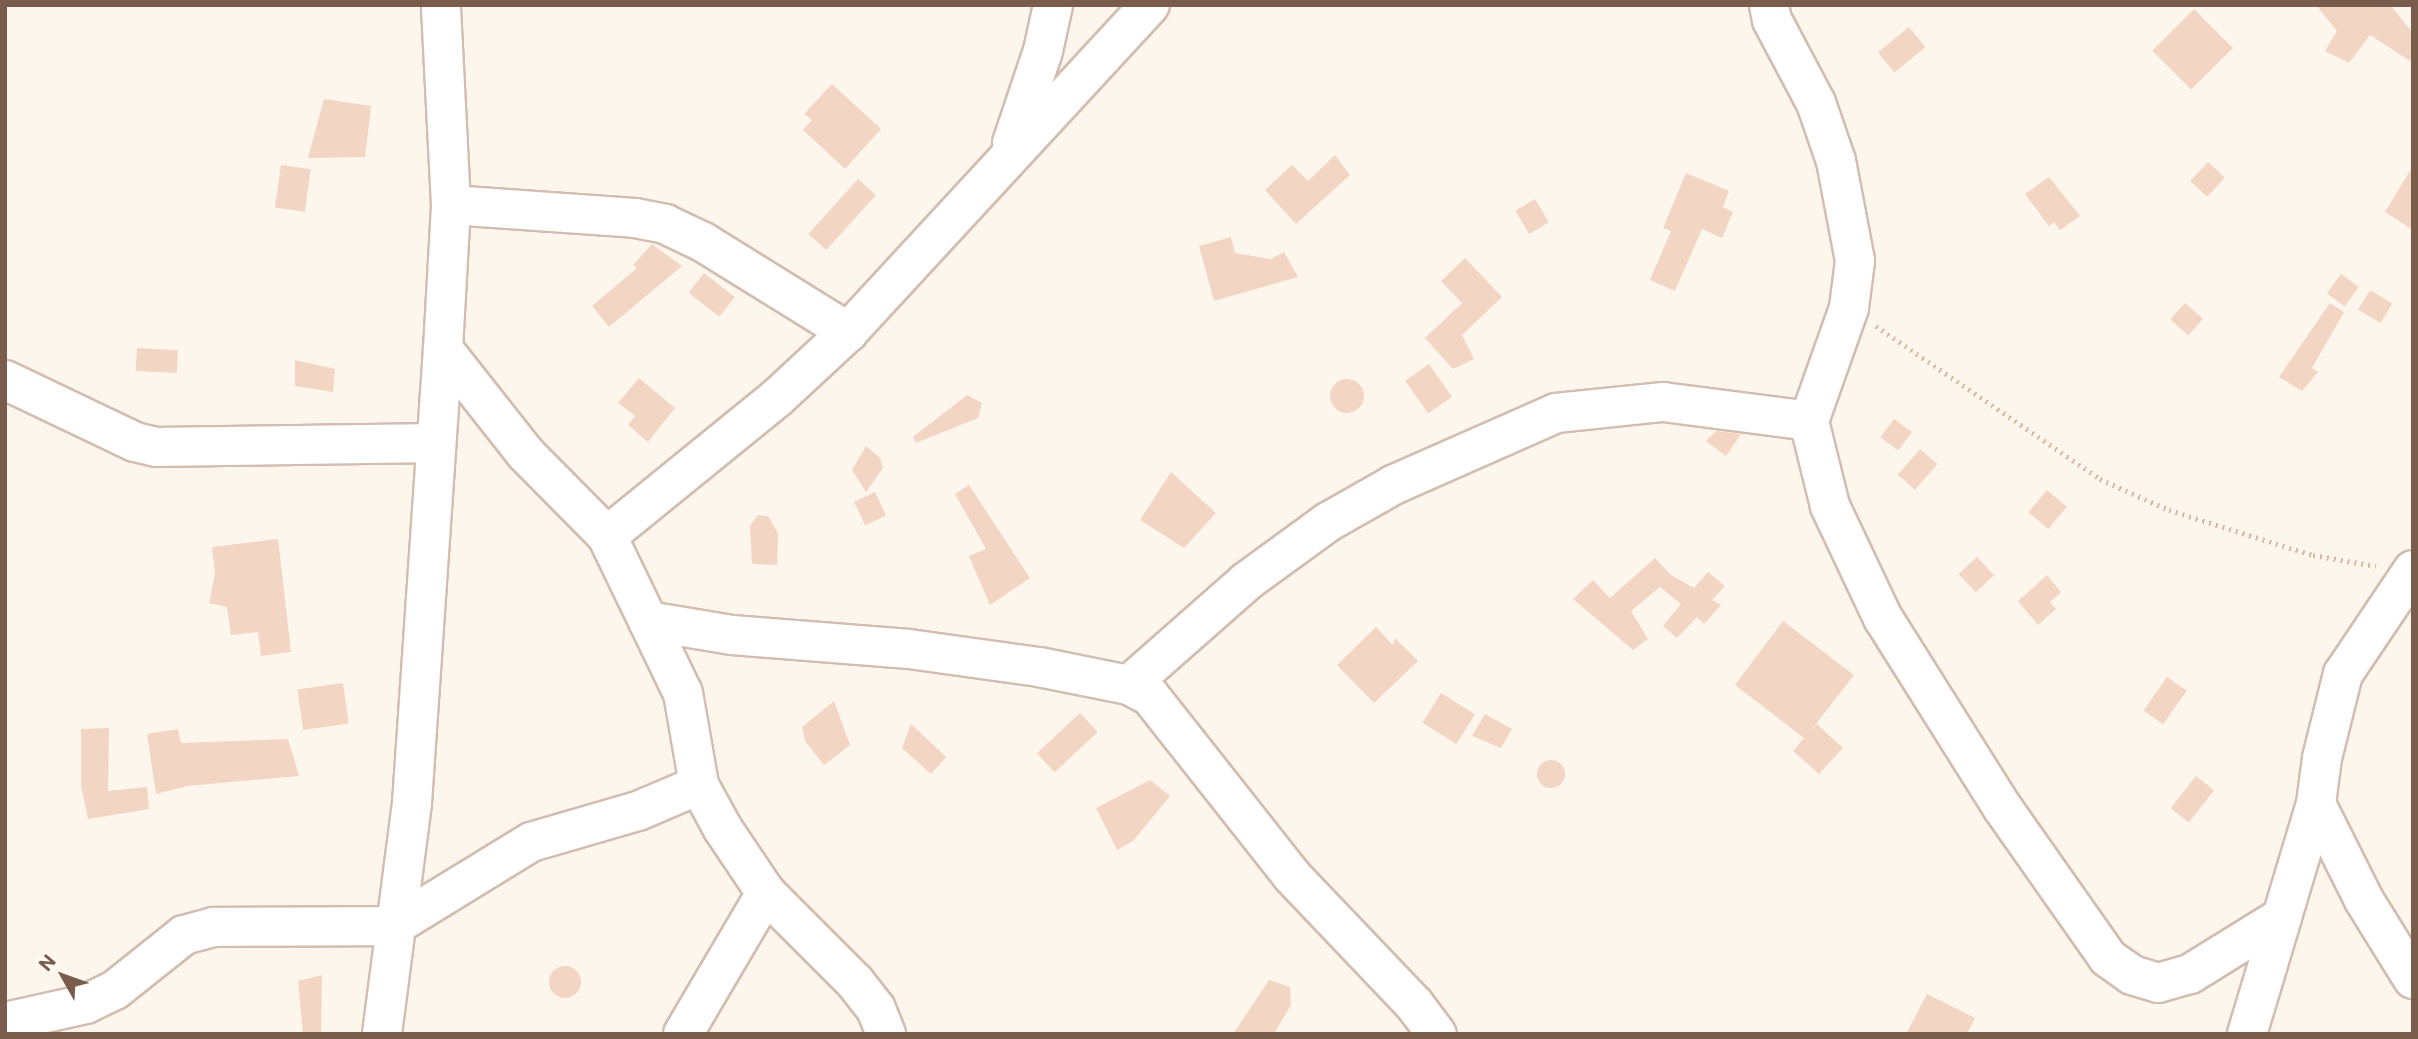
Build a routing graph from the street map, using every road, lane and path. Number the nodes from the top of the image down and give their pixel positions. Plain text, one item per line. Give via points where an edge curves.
1 (441, 5) edge
2 (1053, 5) edge
3 (1150, 5) edge
4 (1769, 5) edge
5 (1005, 161) junction
6 (451, 205) junction
7 (1850, 308) junction
8 (848, 332) junction
9 (443, 349) junction
10 (5, 380) edge
11 (1809, 421) junction
12 (436, 443) junction
13 (607, 536) junction
14 (2412, 571) edge
15 (648, 621) junction
16 (1129, 685) junction
17 (699, 785) junction
18 (2316, 804) junction
19 (766, 893) junction
20 (2282, 917) junction
21 (394, 926) junction
22 (2413, 979) edge
23 (5, 1022) edge
24 (382, 1034) edge
25 (683, 1034) edge
26 (886, 1034) edge
27 (1437, 1034) edge
28 (2247, 1034) edge

1 - 6 street
2 - 5 street via 1039,63
3 - 5 street
4 - 7 street via 1772,20 1816,103 1836,161 1855,261
5 - 8 street
6 - 8 street via 665,224 703,242
6 - 9 street
7 - 11 street
7 - 14 path via 2101,479 2169,510 2313,555
8 - 13 street via 778,397
9 - 12 street
9 - 13 street via 525,453
10 - 12 street via 135,442 156,447
11 - 16 street via 1662,402 1556,413 1393,485 1328,522 1247,582
11 - 20 street via 1830,506 1883,618 2002,807 2108,958 2132,975 2158,983 2189,974
12 - 21 street via 412,803
13 - 15 street
14 - 18 street via 2343,674
15 - 16 street via 732,635 948,654
15 - 17 street via 683,693
16 - 27 street via 1162,709 1284,867
17 - 19 street
17 - 21 street via 638,811 531,842
18 - 20 street
18 - 22 street via 2364,900
19 - 25 street
19 - 26 street via 855,982 876,1009
20 - 28 street
21 - 23 street via 214,927 184,935 115,990 86,1004
21 - 24 street

